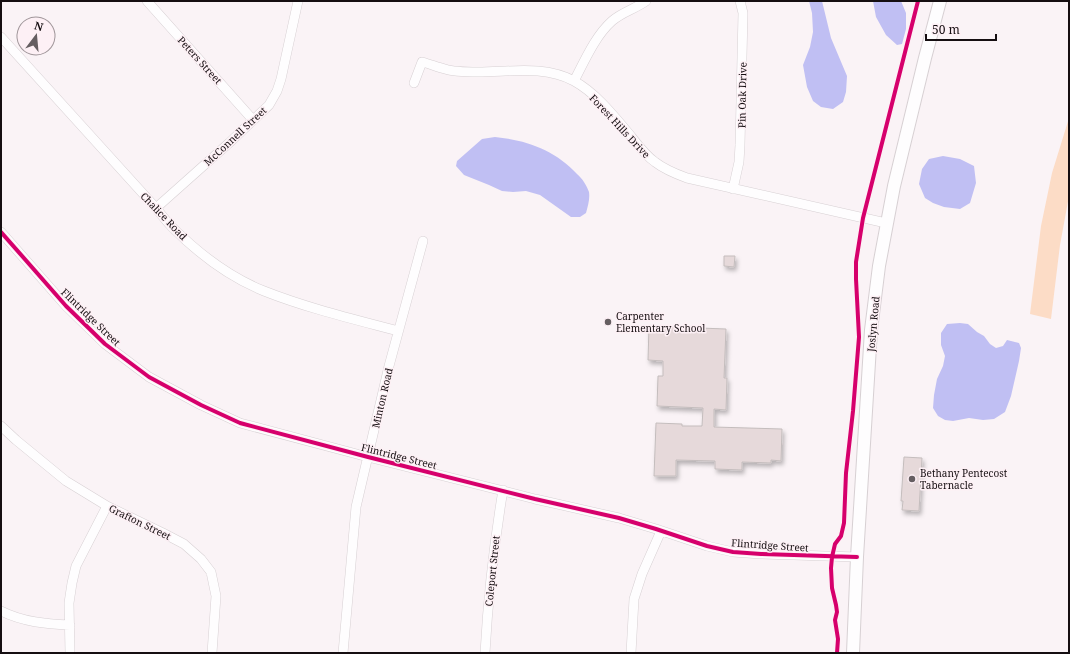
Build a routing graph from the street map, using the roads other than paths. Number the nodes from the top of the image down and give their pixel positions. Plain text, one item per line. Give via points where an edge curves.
1 (147, 1) edge
2 (298, 1) edge
3 (646, 1) edge
4 (740, 1) edge
5 (940, 1) edge
6 (1, 37) edge
7 (574, 81) junction
8 (414, 83) dead end
9 (253, 120) junction
10 (733, 189) junction
11 (156, 208) junction
12 (886, 223) junction
13 (1, 232) edge
14 (423, 241) dead end
15 (398, 331) junction
16 (1, 426) edge
17 (368, 457) junction
18 (503, 490) junction
19 (107, 506) junction
20 (661, 531) junction
21 (857, 557) junction
22 (1, 611) edge
23 (70, 625) junction
24 (70, 653) edge
25 (212, 653) edge
26 (343, 653) edge
27 (486, 653) edge
28 (631, 653) edge
29 (853, 653) edge

1 - 9 street, Peters Street
2 - 9 street, McConnell Street via 277,91 269,105
3 - 7 street via 622,14 602,31
4 - 10 street, Pin Oak Drive via 743,13 740,146
5 - 12 street, Joslyn Road
6 - 11 street, Chalice Road
7 - 8 street, Forest Hills Drive via 544,72 447,70 422,62
7 - 10 street, Forest Hills Drive via 605,107 654,162 687,178
9 - 11 street, McConnell Street
10 - 12 street, Forest Hills Drive
11 - 15 street, Chalice Road via 171,226 207,258 232,275 289,300
12 - 21 street, Joslyn Road via 871,330
13 - 17 street, Flintridge Street via 66,306 105,344 149,377 240,423
14 - 15 street, Minton Road
15 - 17 street, Minton Road
16 - 19 street, Grafton Street via 66,481
17 - 18 street, Flintridge Street
17 - 26 street, Minton Road via 356,507
18 - 20 street, Flintridge Street via 619,518
18 - 27 street, Coleport Street via 493,556
19 - 23 street via 76,566 69,603
19 - 25 street, Grafton Street via 184,544 211,572 216,596
20 - 21 street, Flintridge Street via 733,552
20 - 28 street via 634,599
21 - 29 street, Joslyn Road
22 - 23 street via 12,617 45,624
23 - 24 street

